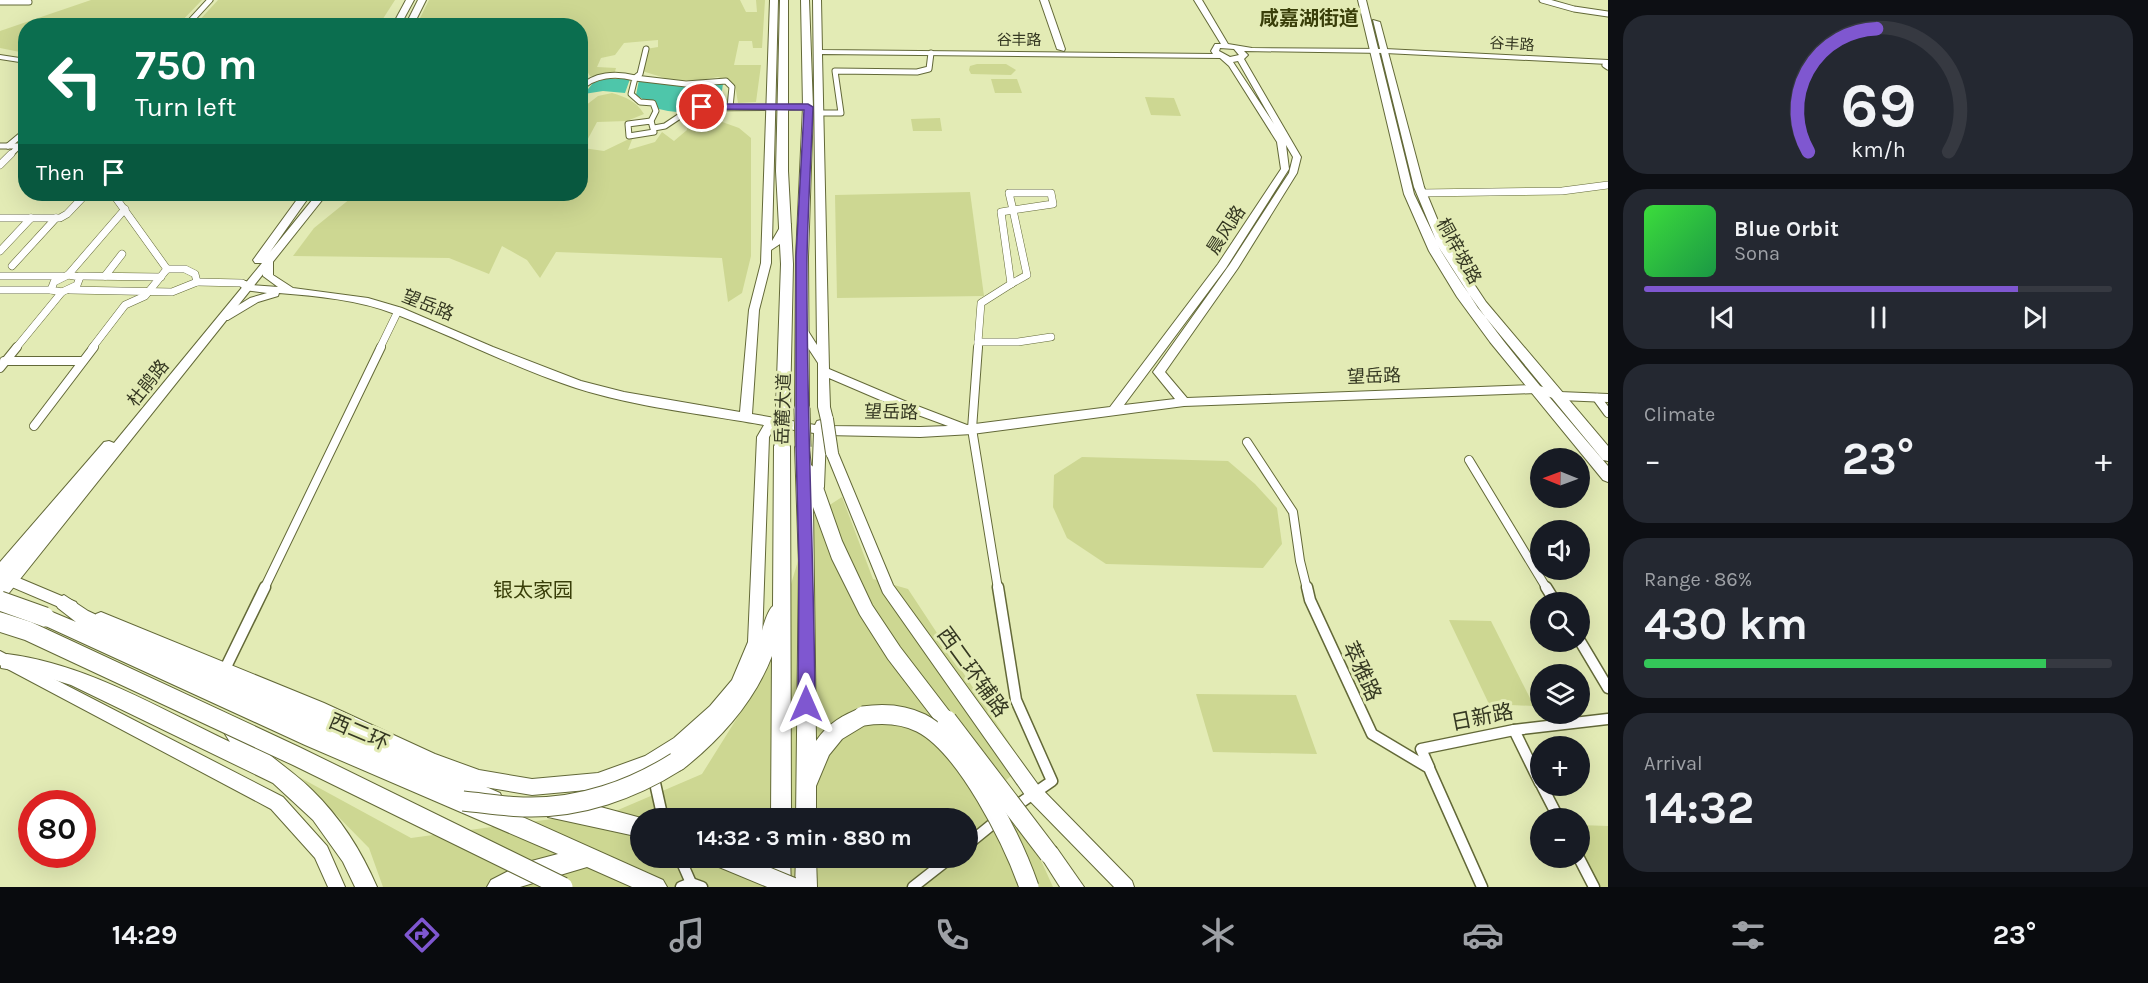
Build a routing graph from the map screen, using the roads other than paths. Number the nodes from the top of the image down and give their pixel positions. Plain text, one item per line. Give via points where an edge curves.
1 (210, 0) edge
2 (410, 0) edge
3 (422, 0) edge
4 (774, 0) edge
5 (784, 0) edge
6 (805, 0) edge
7 (817, 0) edge
8 (1044, 0) edge
9 (1198, 0) edge
10 (1362, 0) edge
11 (1370, 0) edge
12 (1542, 0) edge
13 (0, 1) edge
14 (30, 2) dead end
15 (1608, 14) edge
16 (193, 18) edge
17 (400, 18) edge
18 (413, 18) edge
19 (1236, 47) junction
20 (646, 48) dead end
21 (1061, 49) junction
22 (819, 50) junction
23 (1221, 52) junction
24 (931, 53) junction
25 (1380, 53) junction
26 (0, 55) edge
27 (18, 58) edge
28 (1241, 58) junction
29 (1607, 65) edge
30 (635, 78) junction
31 (588, 82) edge
32 (730, 107) junction
33 (777, 107) junction
34 (814, 110) junction
35 (651, 121) junction
36 (654, 128) junction
37 (18, 138) edge
38 (0, 146) edge
39 (9, 146) junction
40 (18, 146) edge
41 (18, 149) edge
42 (0, 165) edge
43 (1608, 185) edge
44 (1421, 193) junction
45 (79, 201) edge
46 (118, 201) edge
47 (301, 201) edge
48 (316, 201) edge
49 (124, 209) junction
50 (1012, 211) junction
51 (0, 218) edge
52 (31, 218) junction
53 (56, 218) junction
54 (786, 224) junction
55 (767, 248) junction
56 (0, 251) edge
57 (122, 254) dead end
58 (268, 262) junction
59 (787, 264) junction
60 (12, 266) dead end
61 (167, 269) junction
62 (0, 276) edge
63 (66, 276) junction
64 (79, 276) junction
65 (105, 276) junction
66 (161, 277) junction
67 (197, 282) junction
68 (1011, 284) junction
69 (245, 286) junction
70 (0, 290) edge
71 (51, 290) junction
72 (151, 290) junction
73 (66, 291) junction
74 (293, 291) junction
75 (398, 311) junction
76 (224, 317) junction
77 (804, 334) junction
78 (1051, 337) dead end
79 (978, 342) junction
80 (3, 361) edge
81 (82, 361) junction
82 (824, 367) junction
83 (0, 368) edge
84 (1541, 385) junction
85 (1560, 396) junction
86 (1603, 398) edge
87 (1184, 402) junction
88 (1115, 409) junction
89 (1608, 412) edge
90 (746, 416) junction
91 (824, 419) junction
92 (772, 421) junction
93 (34, 426) dead end
94 (972, 429) junction
95 (1247, 442) dead end
96 (803, 447) junction
97 (1608, 456) edge
98 (1469, 460) dead end
99 (1608, 476) edge
100 (818, 498) junction
101 (780, 565) junction
102 (4, 576) edge
103 (32, 590) junction
104 (1549, 592) edge
105 (0, 593) edge
106 (0, 601) edge
107 (64, 603) junction
108 (0, 622) edge
109 (1587, 652) edge
110 (4, 660) edge
111 (225, 669) junction
112 (1608, 688) edge
113 (273, 703) junction
114 (1608, 719) edge
115 (228, 724) junction
116 (1514, 730) junction
117 (214, 744) junction
118 (250, 751) junction
119 (296, 756) junction
120 (650, 762) junction
121 (1530, 762) edge
122 (372, 763) junction
123 (1430, 768) junction
124 (280, 776) junction
125 (1033, 792) junction
126 (806, 798) junction
127 (463, 801) junction
128 (513, 805) junction
129 (534, 807) junction
130 (660, 808) edge
131 (781, 808) edge
132 (806, 808) edge
133 (630, 824) edge
134 (978, 836) edge
135 (588, 856) junction
136 (684, 868) edge
137 (746, 868) edge
138 (780, 868) edge
139 (806, 868) edge
140 (937, 868) edge
141 (1584, 868) edge
142 (1024, 880) edge
143 (691, 886) edge
144 (337, 887) edge
145 (366, 887) edge
146 (498, 887) edge
147 (563, 887) edge
148 (656, 887) edge
149 (780, 887) edge
150 (792, 887) edge
151 (806, 887) edge
152 (913, 887) edge
153 (1073, 887) edge
154 (1125, 887) edge
155 (1482, 887) edge
156 (1594, 887) edge

1 - 16 street
2 - 17 main road
3 - 18 main road
4 - 33 street
5 - 33 highway, 岳麓大道
6 - 34 highway, 岳麓大道
7 - 22 street
8 - 21 street
9 - 23 street, 晨风路
10 - 25 main road, 桐梓坡路
11 - 25 main road, 桐梓坡路
12 - 15 street
13 - 14 street
19 - 23 street, 谷丰路
19 - 25 street, 谷丰路
19 - 28 street via 1242,51
20 - 30 street via 640,74
21 - 22 street, 谷丰路
21 - 23 street, 谷丰路
22 - 24 street, 谷丰路
22 - 34 street
23 - 24 street, 谷丰路
23 - 28 street, 谷丰路
23 - 88 street, 晨风路 via 1281,142 1285,170 1222,266
24 - 34 street via 929,69 917,72 835,71 841,113
25 - 28 street, 谷丰路
25 - 29 street, 谷丰路
25 - 44 main road, 桐梓坡路
25 - 84 main road, 桐梓坡路 via 1409,194 1435,250 1494,339
26 - 27 street
28 - 87 street, 晨风路 via 1297,157 1293,173 1234,266 1159,372
30 - 31 street via 600,77
30 - 32 street via 686,84 726,81 732,87
30 - 35 street via 631,94 640,102 653,104 656,111
32 - 33 street
32 - 36 street via 692,108 665,126
33 - 34 street
33 - 54 highway, 岳麓大道
33 - 55 street
34 - 77 highway, 岳麓大道 via 802,257
34 - 82 street
35 - 36 street
35 - 36 street via 628,124 628,136 654,132
37 - 39 street
38 - 39 street
39 - 40 street
41 - 42 street
43 - 44 street via 1569,191
44 - 84 main road, 桐梓坡路 via 1443,245
45 - 53 street via 67,214
46 - 49 street
47 - 69 main road, 杜鹃路
48 - 58 main road, 杜鹃路
49 - 61 street
49 - 63 street
50 - 50 street via 1053,204 1051,193 1009,193
50 - 68 street via 1001,212
50 - 68 street via 1027,275
51 - 52 street
52 - 53 street
52 - 56 street
53 - 60 street
54 - 55 street via 777,242
54 - 59 highway, 岳麓大道
55 - 59 street
55 - 90 street via 754,310
57 - 65 street
58 - 69 main road, 杜鹃路
58 - 74 street via 268,276
59 - 101 highway, 岳麓大道, bridge
61 - 66 street
61 - 67 street via 185,269 195,274
62 - 63 street
63 - 64 street
63 - 71 street via 52,283
64 - 65 street
64 - 73 street via 80,282
65 - 66 street
66 - 72 street
67 - 69 street
67 - 72 street via 172,292
68 - 79 street via 981,303
69 - 74 street, 望岳路
69 - 76 main road, 杜鹃路
69 - 102 main road, 杜鹃路
70 - 71 street
71 - 73 street
72 - 73 street
72 - 81 street via 125,305
73 - 80 street
74 - 75 street, 望岳路 via 360,300
74 - 76 street via 254,300
75 - 90 street, 望岳路 via 579,385
75 - 111 street
76 - 102 main road, 杜鹃路
77 - 82 street
77 - 96 highway, 岳麓大道, bridge
78 - 79 street
79 - 94 street
80 - 81 street
80 - 83 street
81 - 93 street
82 - 91 street
82 - 94 street via 903,405
84 - 85 main road, 桐梓坡路
84 - 87 street, 望岳路
84 - 99 main road, 桐梓坡路
85 - 86 street
85 - 97 main road, 桐梓坡路
86 - 89 street
87 - 88 street, 望岳路
88 - 94 street, 望岳路
90 - 92 street, 望岳路
91 - 92 street, 望岳路
91 - 94 street, 望岳路 via 920,432
91 - 100 street via 818,451
91 - 125 street, 西二环辅路, bridge via 832,453 888,589
92 - 120 street via 763,437 755,642 737,685 715,711 680,743
94 - 125 street via 1016,700 1052,781
95 - 123 street, 萃雅路 via 1293,512 1310,600 1372,734
96 - 100 highway
96 - 126 highway, 岳麓大道
98 - 104 street
100 - 153 highway, bridge via 840,558 867,612
101 - 129 highway, bridge via 774,626 766,653 743,695 714,731 660,773 610,794
101 - 131 highway, 岳麓大道
102 - 103 street
102 - 105 main road, 杜鹃路
103 - 107 street
103 - 108 street
106 - 122 highway, 西二环, bridge via 45,617
107 - 111 street
107 - 113 highway via 82,617
108 - 115 highway, bridge via 28,631
109 - 112 street
110 - 117 highway via 74,677
110 - 144 street via 277,803 321,852
111 - 120 street via 479,778 532,787 588,782
113 - 122 highway
113 - 128 highway
114 - 116 street, 日新路
115 - 118 highway
115 - 119 highway, bridge
116 - 121 street
116 - 123 street, 日新路 via 1421,749
117 - 118 highway
117 - 124 highway
118 - 119 highway
118 - 124 highway
119 - 147 highway, bridge
120 - 130 street
122 - 127 highway, 西二环
123 - 155 street
124 - 145 highway via 304,796 336,833
125 - 134 street
125 - 154 street, 西二环辅路
126 - 132 highway, 岳麓大道
126 - 142 highway, bridge via 826,741 842,725 880,713 906,716 939,734 981,786 1005,830
127 - 128 highway, bridge
127 - 135 highway, 西二环, bridge
128 - 129 highway, bridge
129 - 133 highway, bridge
135 - 146 highway via 524,873
135 - 148 highway, 西二环
136 - 143 street
137 - 150 highway, bridge
138 - 149 highway
139 - 151 highway
140 - 152 street
141 - 156 street

